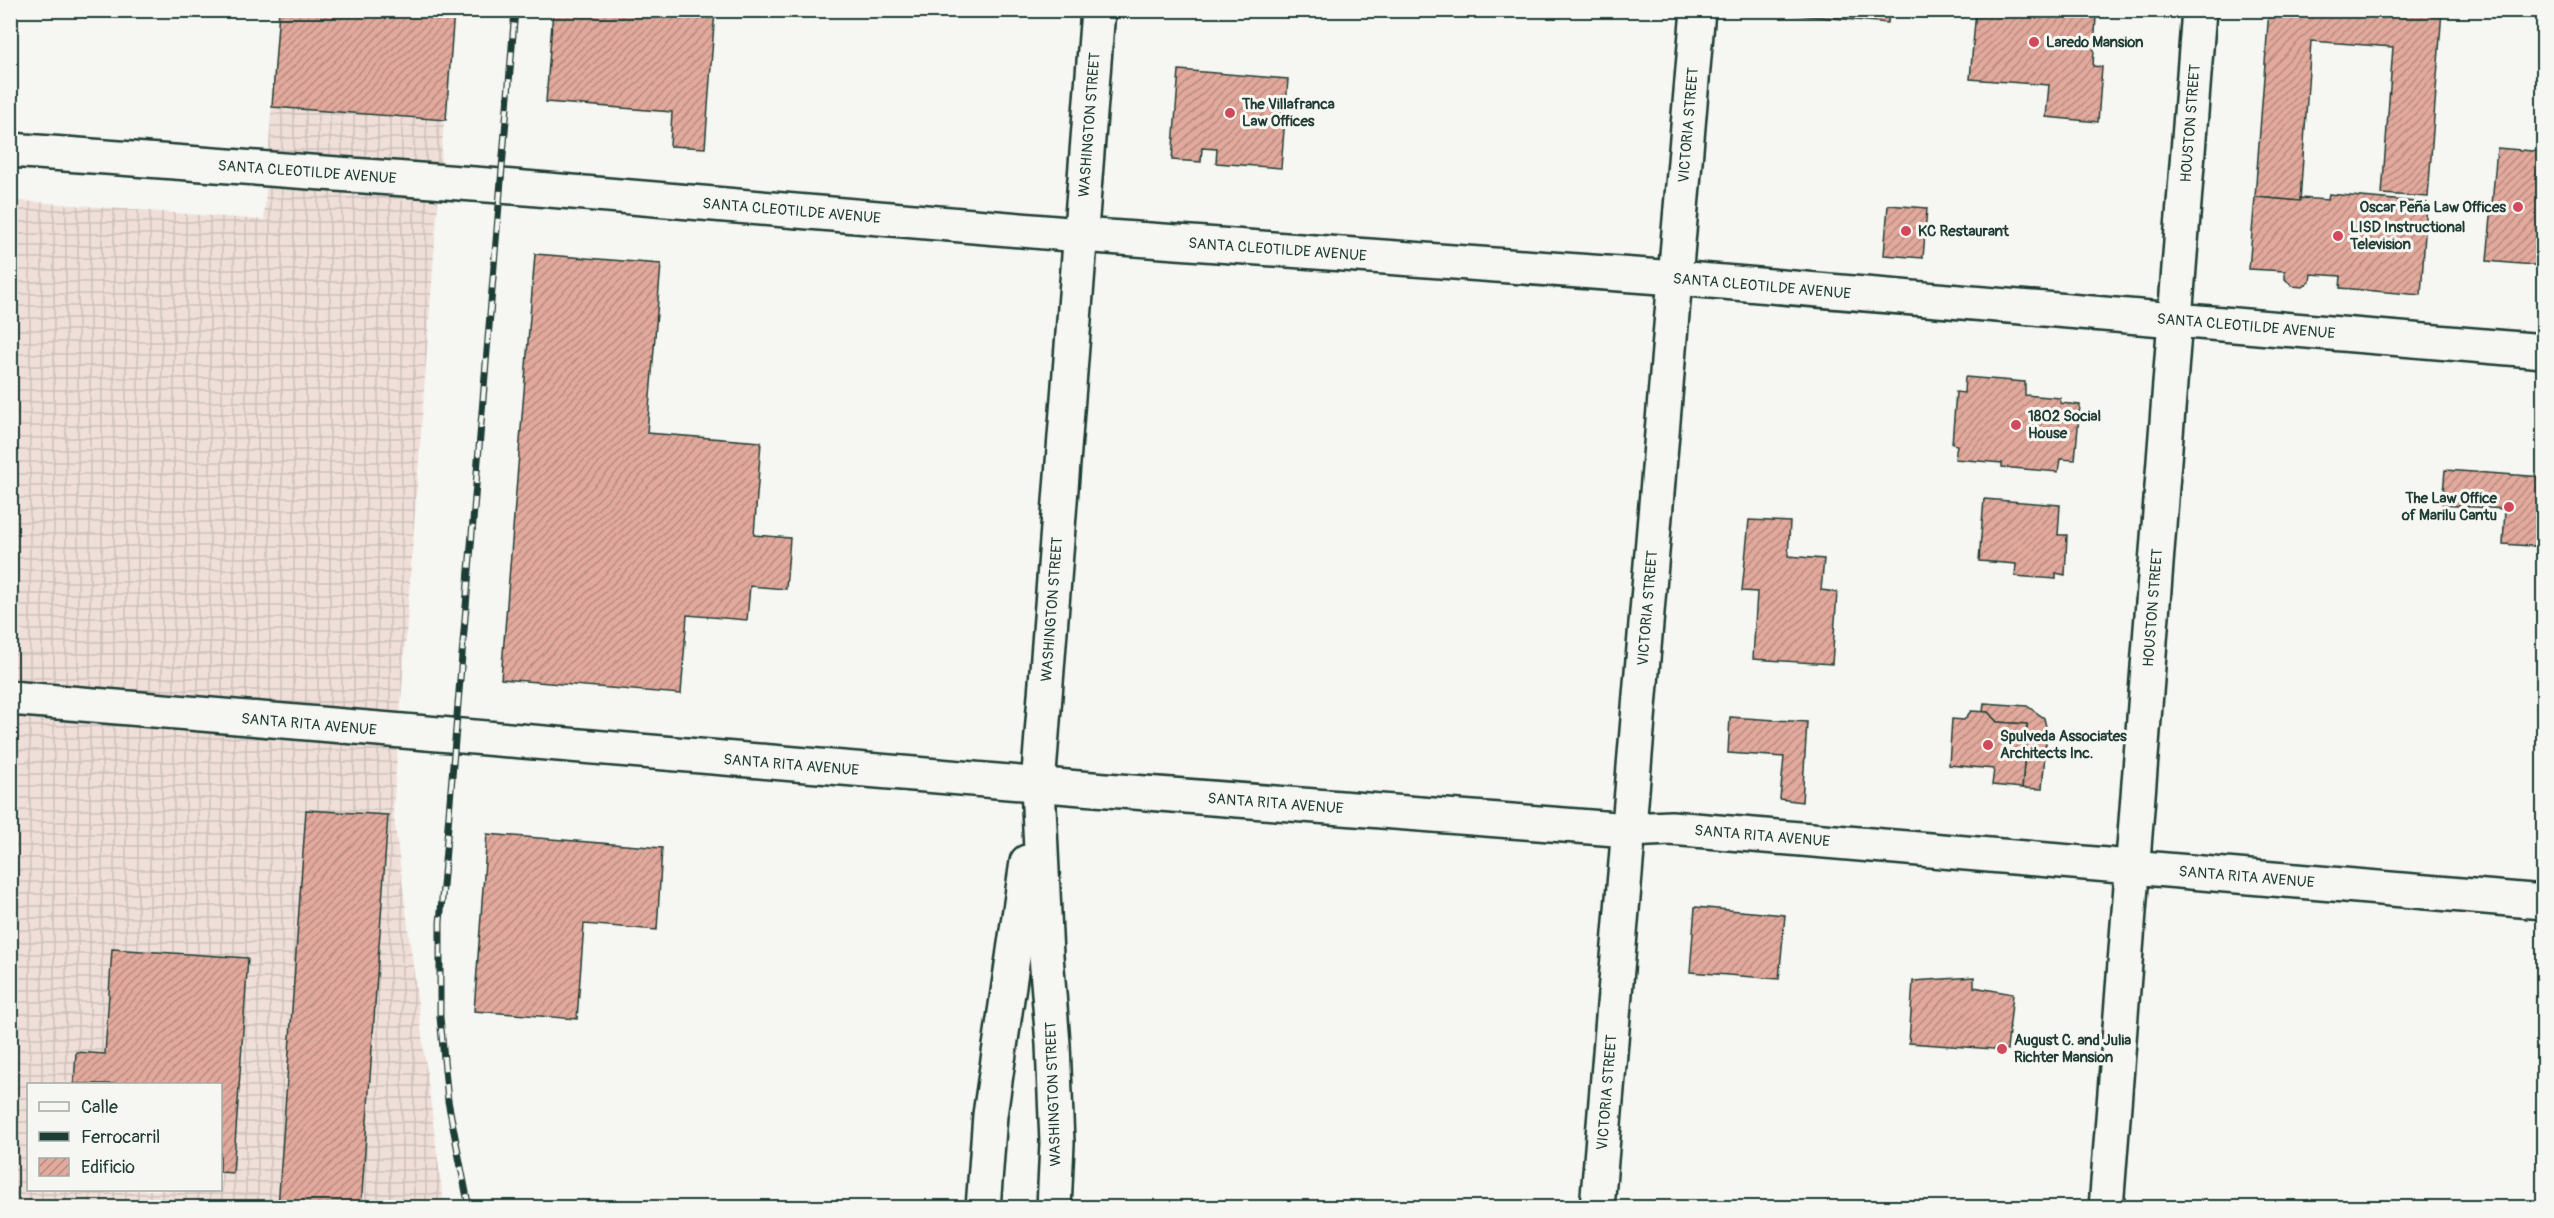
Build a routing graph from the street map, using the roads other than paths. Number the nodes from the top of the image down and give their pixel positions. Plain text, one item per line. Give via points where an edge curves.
1 (1098, 10) edge
2 (1698, 10) edge
3 (2199, 10) edge
4 (10, 150) edge
5 (1080, 235) junction
6 (1675, 278) junction
7 (2174, 320) junction
8 (2544, 351) edge
9 (10, 698) edge
10 (1038, 786) junction
11 (1629, 830) junction
12 (2131, 867) junction
13 (2544, 902) edge
14 (983, 1208) edge
15 (1054, 1208) edge
16 (1597, 1208) edge
17 (2106, 1208) edge

1 - 5 street, WASHINGTON STREET
2 - 6 street, VICTORIA STREET
3 - 7 street, HOUSTON STREET
4 - 5 street, SANTA CLEOTILDE AVENUE
5 - 6 street, SANTA CLEOTILDE AVENUE
5 - 10 street, WASHINGTON STREET
6 - 7 street, SANTA CLEOTILDE AVENUE
6 - 11 street, VICTORIA STREET
7 - 8 street, SANTA CLEOTILDE AVENUE
7 - 12 street, HOUSTON STREET
9 - 10 street, SANTA RITA AVENUE
10 - 11 street, SANTA RITA AVENUE
10 - 14 street via 990,1115
10 - 15 street, WASHINGTON STREET via 1057,1143
11 - 12 street, SANTA RITA AVENUE via 1671,828
11 - 16 street, VICTORIA STREET
12 - 13 street, SANTA RITA AVENUE
12 - 17 street, HOUSTON STREET

